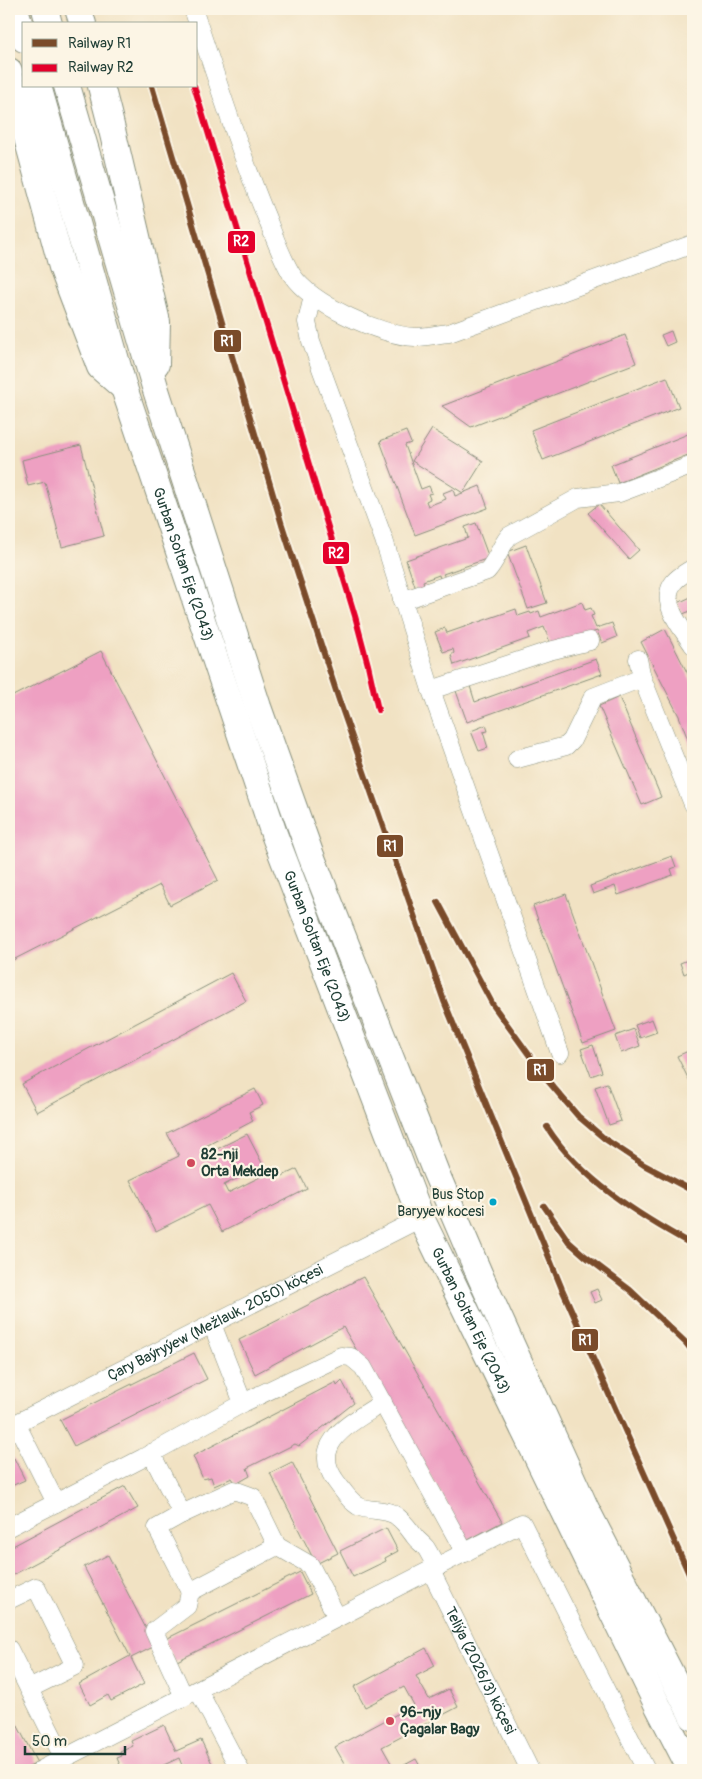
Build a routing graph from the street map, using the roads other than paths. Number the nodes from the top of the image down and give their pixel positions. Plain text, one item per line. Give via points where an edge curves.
1 (15, 9) edge
2 (45, 9) edge
3 (78, 9) edge
4 (193, 9) edge
5 (48, 22) edge
6 (82, 22) edge
7 (197, 22) edge
8 (198, 24) edge
9 (22, 32) edge
10 (9, 71) edge
11 (39, 88) edge
12 (68, 88) edge
13 (102, 88) edge
14 (693, 244) edge
15 (313, 296) junction
16 (156, 387) junction
17 (124, 388) junction
18 (693, 465) edge
19 (693, 568) edge
20 (402, 601) junction
21 (590, 641) dead end
22 (693, 645) edge
23 (638, 659) dead end
24 (642, 678) junction
25 (431, 690) junction
26 (517, 759) dead end
27 (693, 804) edge
28 (560, 1053) dead end
29 (421, 1218) junction
30 (212, 1324) junction
31 (384, 1402) junction
32 (243, 1403) junction
33 (12, 1425) edge
34 (151, 1453) junction
35 (56, 1502) junction
36 (182, 1514) junction
37 (9, 1527) edge
38 (277, 1546) junction
39 (465, 1553) junction
40 (434, 1570) junction
41 (190, 1592) junction
42 (9, 1600) edge
43 (337, 1617) junction
44 (9, 1649) edge
45 (29, 1689) junction
46 (191, 1694) junction
47 (658, 1706) junction
48 (693, 1717) edge
49 (62, 1763) edge
50 (41, 1770) edge
51 (240, 1770) edge
52 (530, 1770) edge
53 (646, 1770) edge
54 (678, 1770) edge
55 (691, 1770) edge

1 - 9 highway
2 - 5 highway
3 - 6 highway
4 - 7 street
8 - 15 street via 253,186 293,276
10 - 17 highway via 62,267 100,367
11 - 17 highway, Gurban Soltan Eje (2043)
12 - 16 highway, Gurban Soltan Eje (2043)
13 - 16 highway via 156,322
14 - 15 street via 449,333 415,337 389,332 337,311
15 - 20 street via 307,322 310,341 384,540
16 - 48 highway, Gurban Soltan Eje (2043) via 258,707 310,853 436,1173 586,1509
17 - 29 highway, Gurban Soltan Eje (2043) via 274,834
18 - 20 street via 619,494 578,498 509,536 487,571
19 - 22 street via 674,582 668,600
20 - 25 street
21 - 25 street via 549,651
23 - 24 street
24 - 26 street via 593,697 566,746
24 - 27 street
25 - 28 street
29 - 30 street, Çary Baýryýew (Mežlauk, 2050) köçesi
29 - 47 highway, Gurban Soltan Eje (2043)
30 - 32 street
30 - 33 street, Çary Baýryýew (Mežlauk, 2050) köçesi
31 - 32 street via 363,1366 351,1357 341,1356
31 - 39 street
31 - 40 street, Teliýa (2026/3) köçesi via 340,1431 328,1449 326,1463 353,1503 364,1509 393,1513 409,1526 427,1549
32 - 34 street
33 - 35 street
34 - 35 street
34 - 36 street
35 - 37 street
36 - 38 street via 234,1490 253,1497
36 - 41 street via 157,1528
38 - 41 street
38 - 43 street via 310,1566
39 - 40 street
39 - 53 street via 522,1523
40 - 43 street
40 - 52 street, Teliýa (2026/3) köçesi
41 - 46 street via 187,1606 154,1631
42 - 45 street via 36,1587 75,1666
43 - 46 street
44 - 45 street
45 - 49 street
46 - 49 street
46 - 51 street
47 - 54 highway
47 - 55 highway, Gurban Soltan Eje (2043)
49 - 50 street

